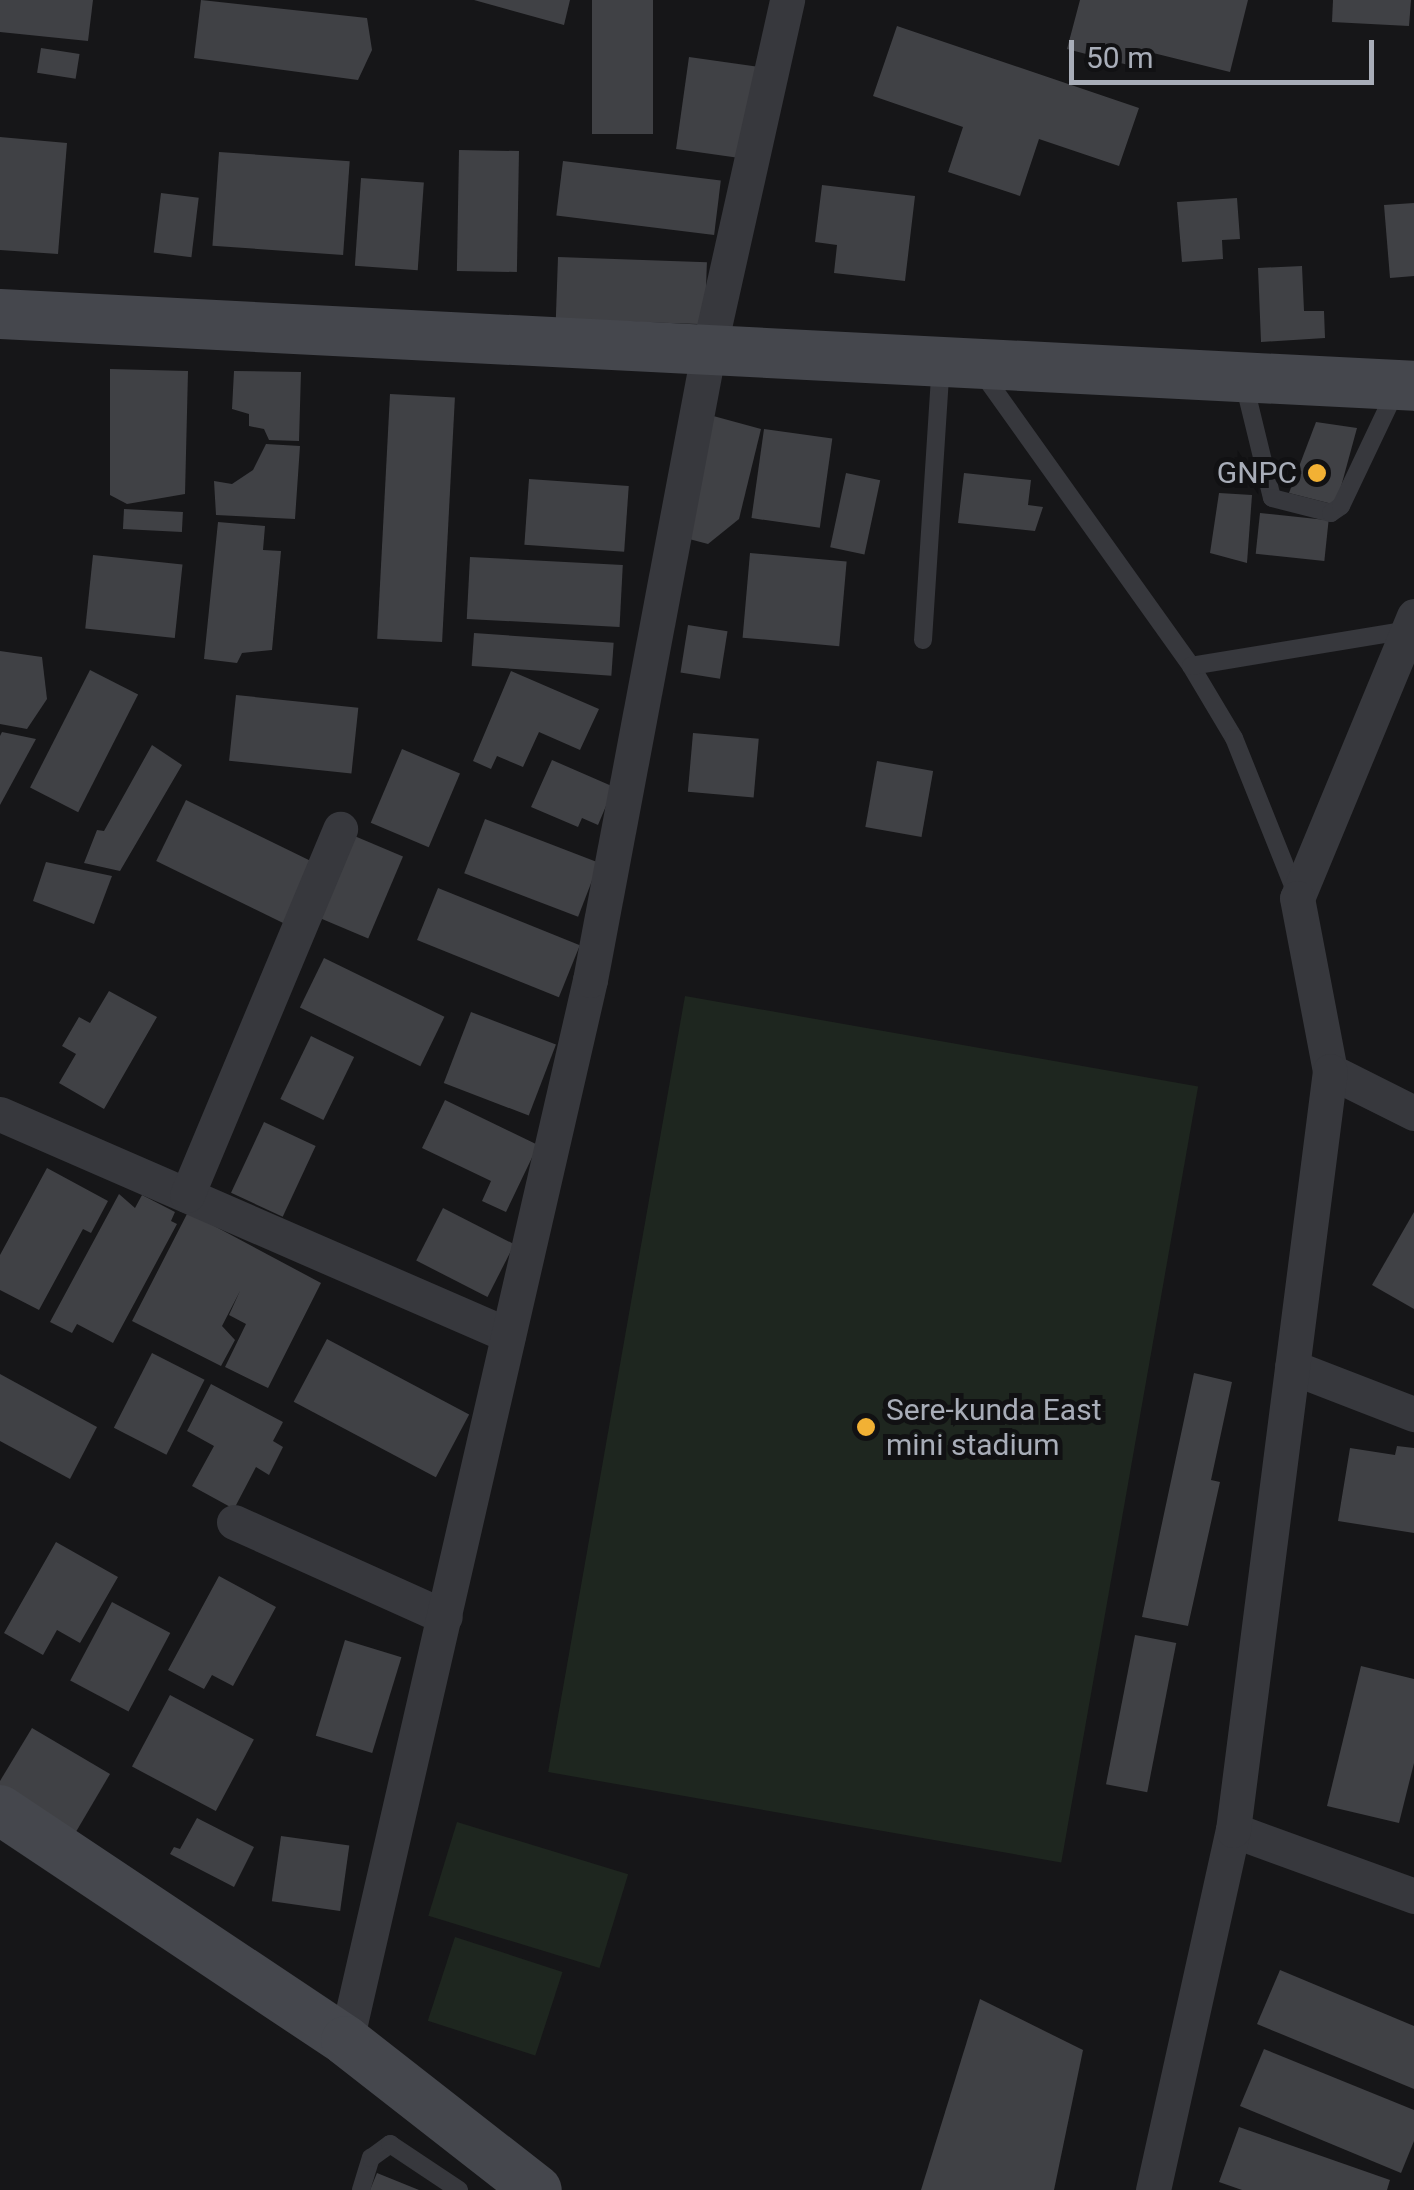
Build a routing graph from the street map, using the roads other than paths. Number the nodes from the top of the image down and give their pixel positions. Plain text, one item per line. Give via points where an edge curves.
1 (787, 0) edge
2 (0, 314) edge
3 (708, 354) junction
4 (959, 365) junction
5 (1242, 378) junction
6 (1406, 386) edge
7 (1413, 625) edge
8 (923, 640) dead end
9 (1191, 666) junction
10 (340, 829) dead end
11 (1298, 898) junction
12 (1330, 1071) junction
13 (1414, 1113) edge
14 (0, 1114) edge
15 (187, 1195) junction
16 (508, 1335) junction
17 (1292, 1367) junction
18 (1414, 1414) edge
19 (234, 1522) dead end
20 (445, 1617) junction
21 (0, 1810) edge
22 (1234, 1830) junction
23 (1414, 1896) edge
24 (346, 2041) junction
25 (519, 2186) edge
26 (362, 2190) edge
27 (459, 2190) edge
28 (1152, 2190) edge

1 - 3 street
2 - 3 street
3 - 4 street
3 - 16 street via 590,980
4 - 5 street
4 - 8 lane
4 - 9 lane
5 - 6 street
5 - 6 lane via 1272,498 1331,513 1341,506
7 - 9 lane
7 - 11 street
9 - 11 lane via 1234,738
10 - 15 street
11 - 12 street
12 - 13 street
12 - 17 street
14 - 15 street
15 - 16 street
16 - 20 street
17 - 18 street
17 - 22 street
19 - 20 street
20 - 24 street
21 - 24 street
22 - 23 street
22 - 28 street
24 - 25 street
26 - 27 lane via 371,2158 390,2144

